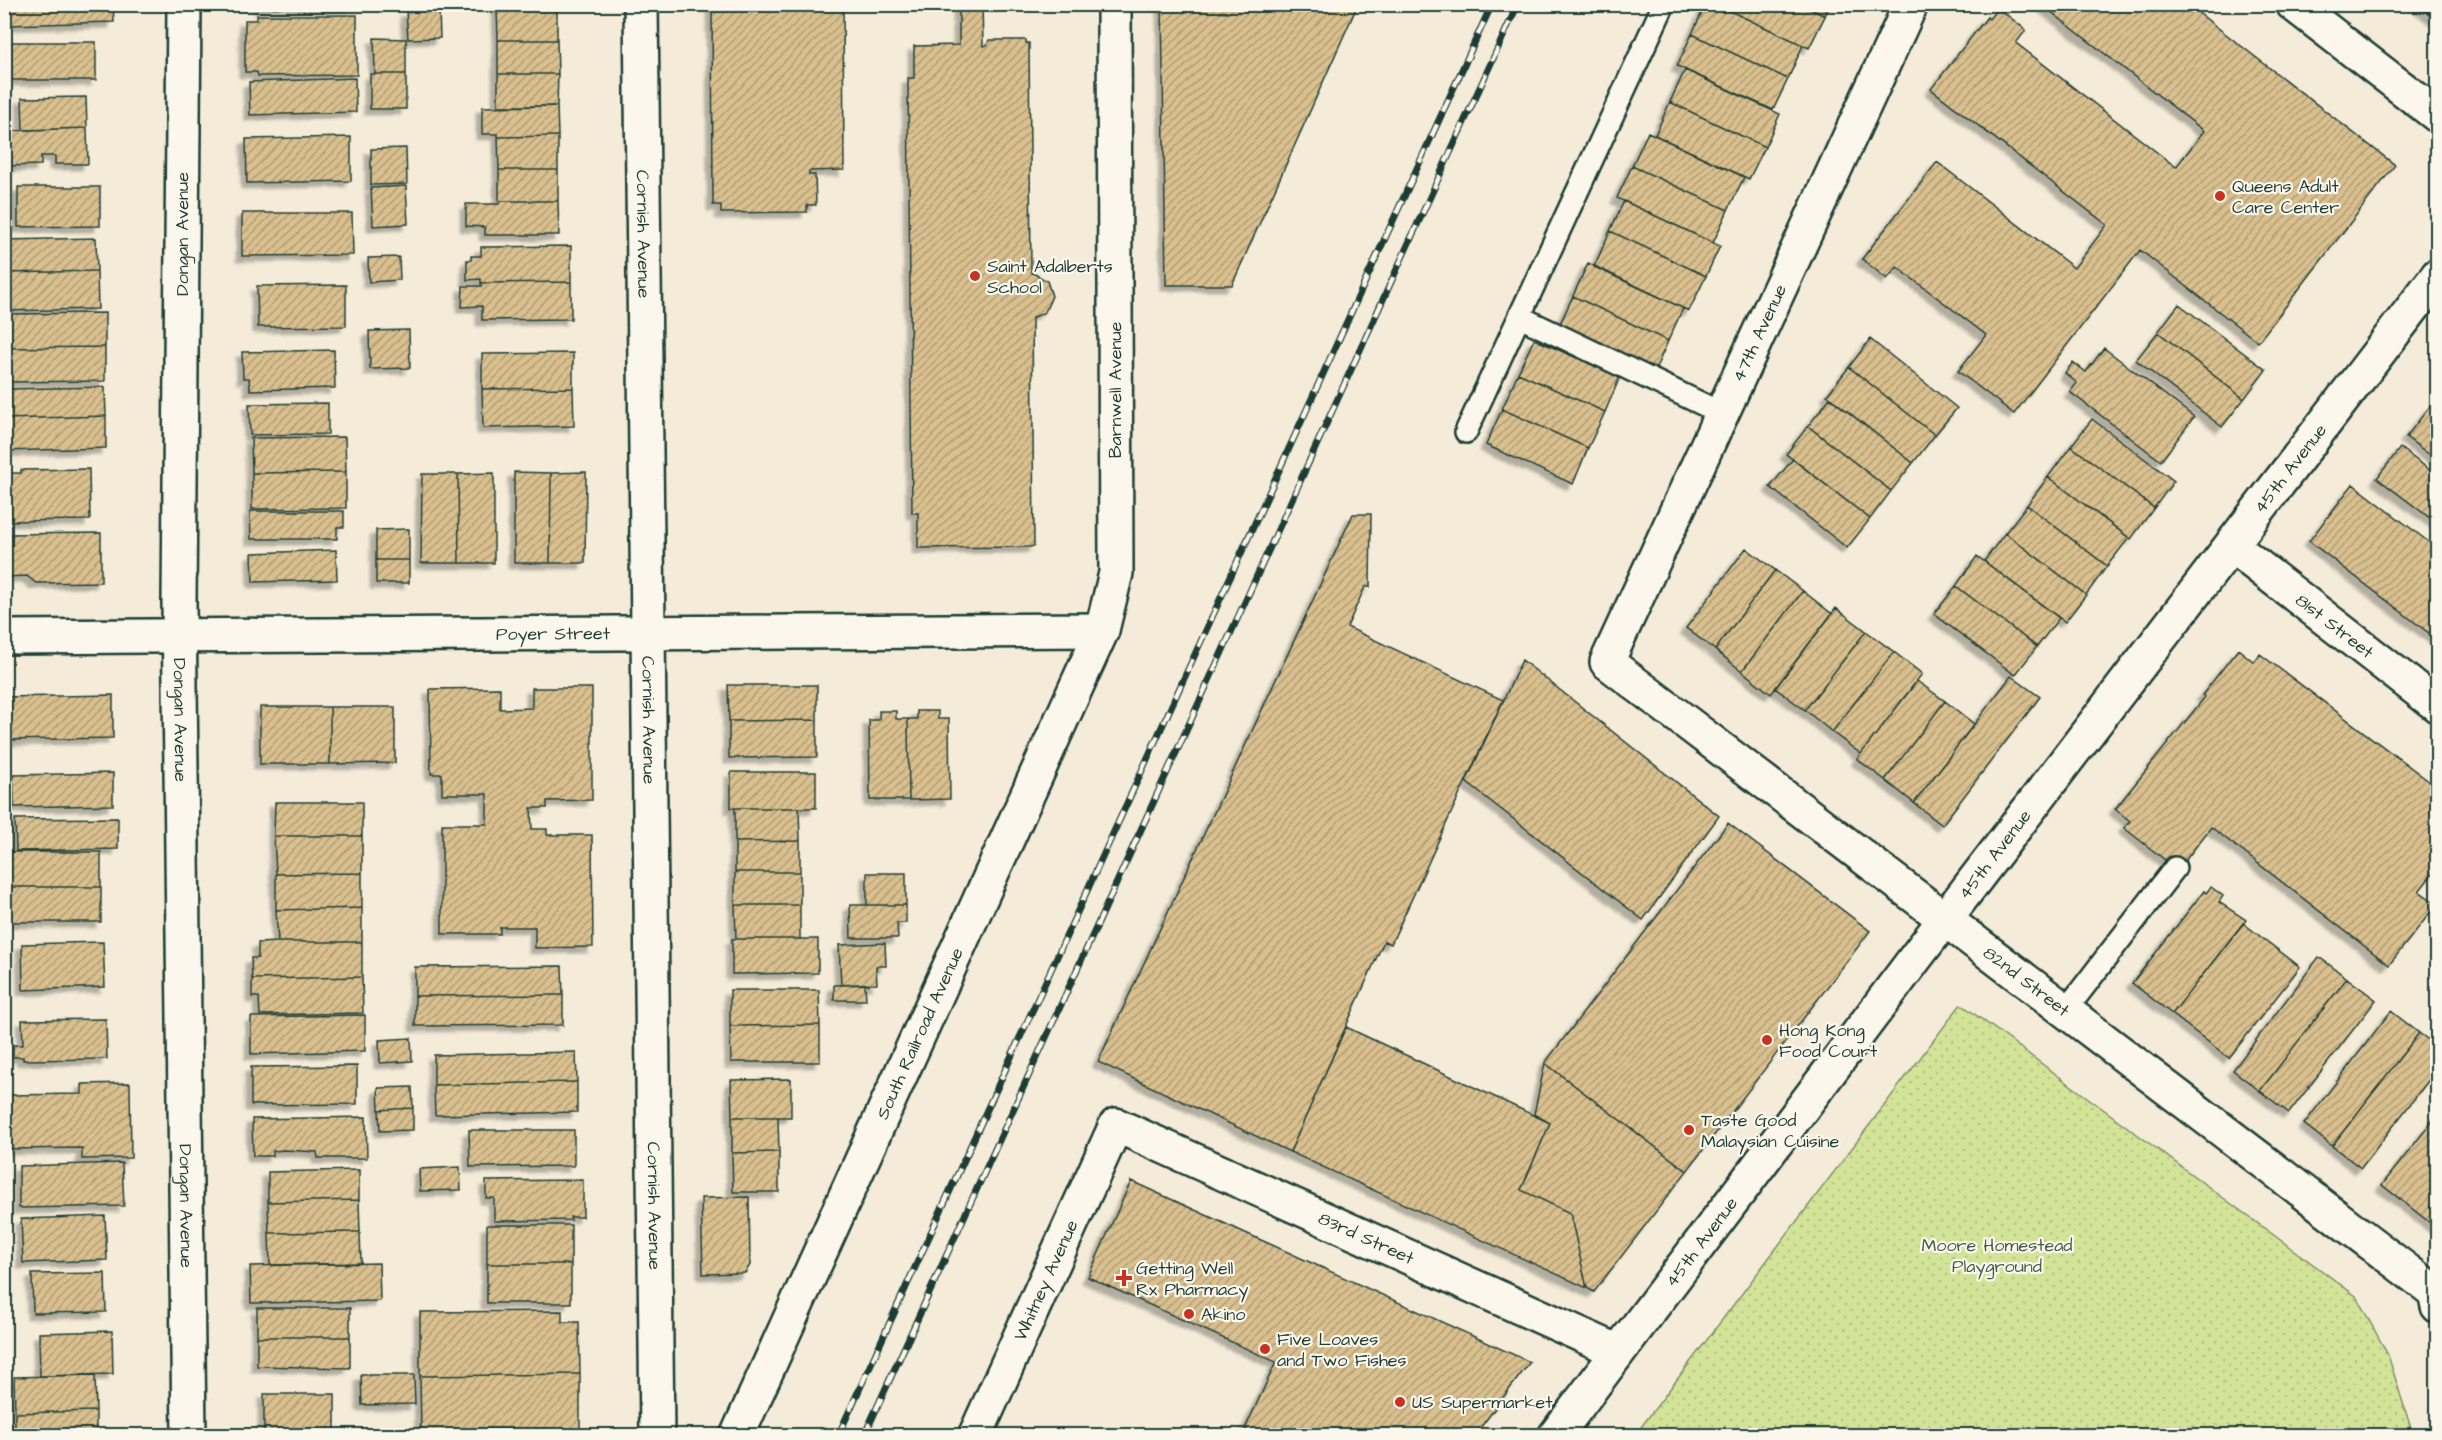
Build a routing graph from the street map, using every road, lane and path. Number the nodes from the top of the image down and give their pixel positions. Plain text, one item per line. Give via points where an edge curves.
1 (184, 4) edge
2 (641, 4) edge
3 (1114, 4) edge
4 (1664, 4) edge
5 (2293, 4) edge
6 (1905, 7) edge
7 (2438, 117) edge
8 (2438, 275) edge
9 (1520, 317) junction
10 (1721, 413) junction
11 (1466, 432) dead end
12 (2232, 546) junction
13 (1102, 630) junction
14 (647, 632) junction
15 (180, 636) junction
16 (4, 637) edge
17 (1607, 662) joint
18 (2438, 706) edge
19 (2175, 868) dead end
20 (1945, 918) junction
21 (2066, 1010) junction
22 (1116, 1125) joint
23 (2438, 1306) edge
24 (1617, 1351) junction
25 (189, 1436) edge
26 (657, 1436) edge
27 (737, 1436) edge
28 (975, 1436) edge
29 (1555, 1436) edge

1 - 15 street, Dongan Avenue
2 - 14 street, Cornish Avenue
3 - 13 street, Barnwell Avenue via 1116,573
4 - 9 lane
5 - 7 street
6 - 10 street, 47th Avenue
8 - 12 street, 45th Avenue
9 - 10 lane
9 - 11 lane
10 - 17 street, 47th Avenue
12 - 18 street, 81st Street
12 - 20 street, 45th Avenue
13 - 14 street, Poyer Street
13 - 27 street, South Railroad Avenue
14 - 15 street, Poyer Street
14 - 26 street, Cornish Avenue
15 - 16 street, Poyer Street
15 - 25 street, Dongan Avenue
17 - 20 street, 82nd Street
19 - 21 lane
20 - 21 street, 82nd Street
20 - 24 street, 45th Avenue
21 - 23 street, 82nd Street via 2434,1292
22 - 24 street, 83rd Street
22 - 28 street, Whitney Avenue
24 - 29 street, 45th Avenue

